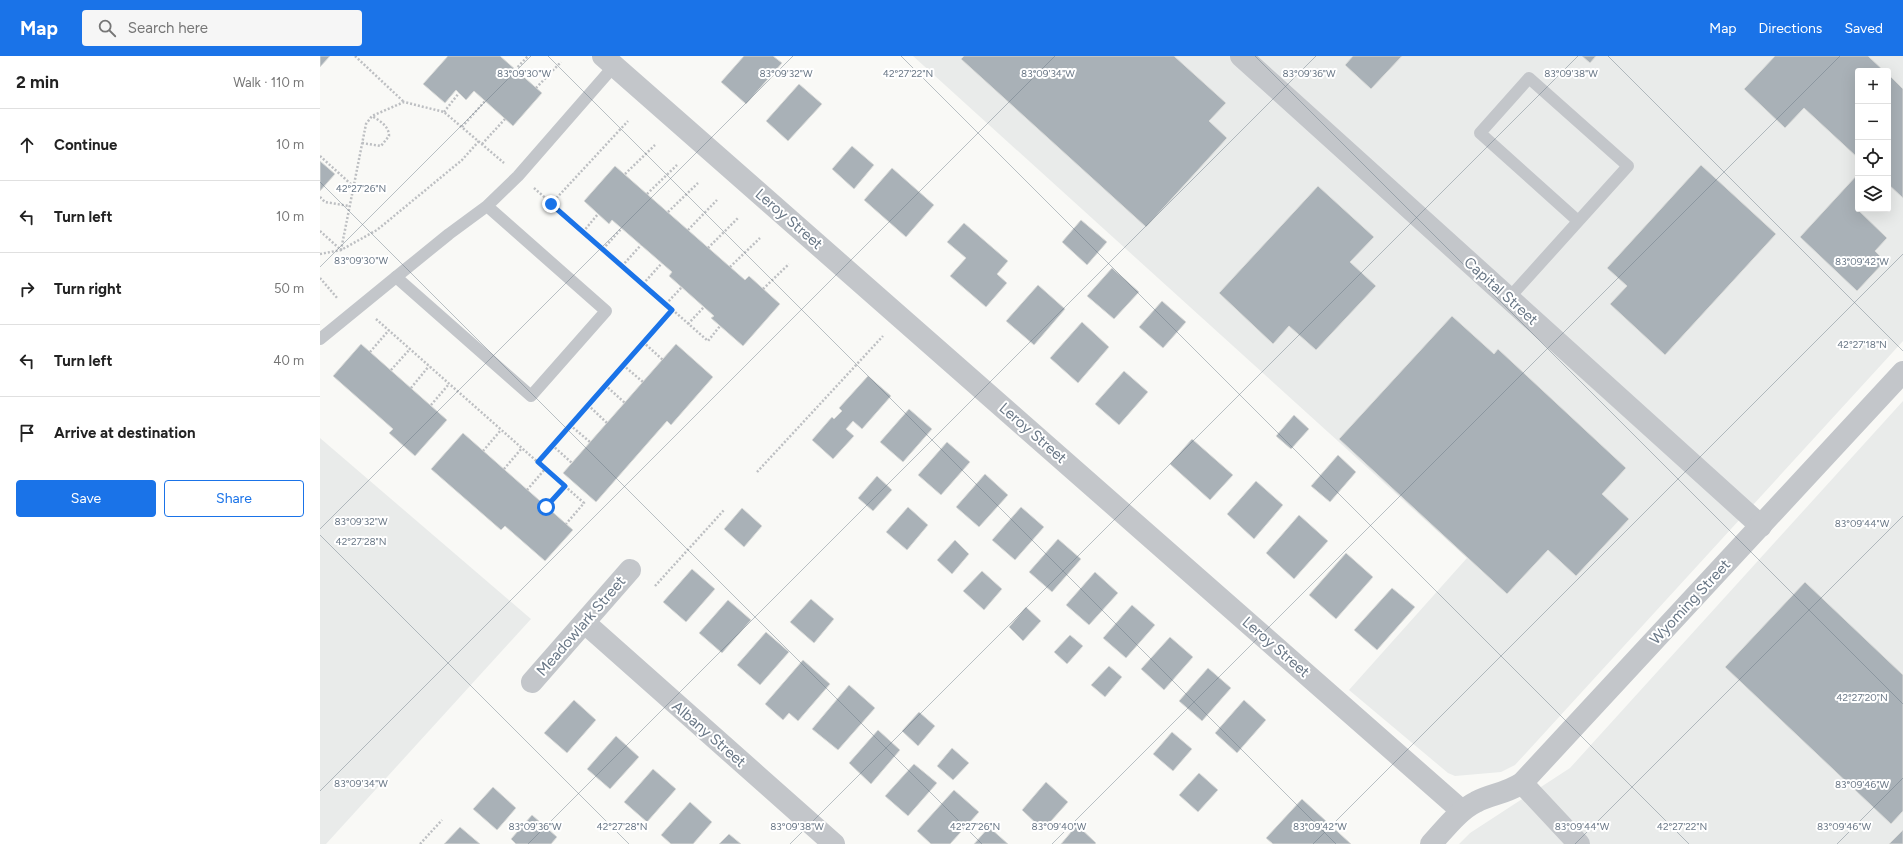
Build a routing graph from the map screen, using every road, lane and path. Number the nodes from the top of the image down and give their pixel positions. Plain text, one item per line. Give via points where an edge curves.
1 (355, 56) edge
2 (528, 56) edge
3 (1241, 56) edge
4 (608, 61) edge
5 (561, 62) dead end
6 (515, 70) dead end
7 (536, 88) dead end
8 (459, 93) dead end
9 (485, 101) dead end
10 (404, 102) junction
11 (444, 112) junction
12 (372, 116) junction
13 (505, 119) dead end
14 (628, 121) dead end
15 (462, 127) junction
16 (479, 141) junction
17 (362, 144) junction
18 (482, 144) junction
19 (655, 145) dead end
20 (320, 156) edge
21 (505, 164) dead end
22 (677, 165) dead end
23 (625, 174) dead end
24 (698, 182) dead end
25 (354, 186) junction
26 (531, 186) dead end
27 (648, 194) dead end
28 (320, 197) edge
29 (717, 200) dead end
30 (551, 204) junction
31 (349, 206) junction
32 (487, 206) junction
33 (668, 212) dead end
34 (598, 214) dead end
35 (738, 218) dead end
36 (1578, 221) junction
37 (622, 228) dead end
38 (688, 230) dead end
39 (320, 231) edge
40 (583, 232) junction
41 (760, 238) dead end
42 (641, 245) dead end
43 (708, 248) dead end
44 (603, 249) junction
45 (341, 250) junction
46 (320, 254) edge
47 (662, 263) dead end
48 (790, 264) dead end
49 (622, 266) junction
50 (730, 268) dead end
51 (396, 277) junction
52 (320, 278) edge
53 (643, 284) junction
54 (682, 287) dead end
55 (763, 289) dead end
56 (1509, 298) junction
57 (340, 301) dead end
58 (666, 304) junction
59 (704, 307) dead end
60 (672, 310) junction
61 (900, 316) junction
62 (375, 318) dead end
63 (688, 324) junction
64 (720, 326) dead end
65 (388, 330) junction
66 (320, 339) edge
67 (643, 342) junction
68 (410, 349) junction
69 (370, 352) dead end
70 (662, 360) dead end
71 (623, 365) junction
72 (429, 366) junction
73 (391, 370) dead end
74 (1903, 372) edge
75 (643, 382) dead end
76 (449, 384) junction
77 (605, 385) junction
78 (411, 388) dead end
79 (625, 402) dead end
80 (431, 405) dead end
81 (588, 405) junction
82 (607, 423) dead end
83 (570, 425) junction
84 (501, 430) junction
85 (590, 442) dead end
86 (552, 445) junction
87 (522, 448) junction
88 (483, 450) dead end
89 (538, 462) junction
90 (572, 463) dead end
91 (504, 469) dead end
92 (545, 469) junction
93 (756, 472) dead end
94 (565, 486) junction
95 (527, 490) dead end
96 (546, 507) dead end
97 (724, 510) dead end
98 (566, 524) dead end
99 (1761, 526) junction
100 (630, 570) dead end
101 (655, 586) dead end
102 (585, 623) junction
103 (532, 682) dead end
104 (1522, 783) junction
105 (1462, 811) junction
106 (442, 820) dead end
107 (420, 844) edge
108 (834, 844) edge
109 (1431, 844) edge
110 (1579, 844) edge

1 - 10 path
2 - 6 path
3 - 56 street, Capital Street
4 - 32 lane via 518,176
4 - 61 street, Leroy Street
5 - 7 path
8 - 11 path
9 - 15 path
10 - 11 path
10 - 12 path
11 - 15 path
12 - 17 path via 366,124
12 - 17 path via 389,131 389,136 381,146
13 - 18 path
14 - 30 path
15 - 16 path
16 - 18 path
16 - 45 path via 462,160 377,230
17 - 25 path
18 - 21 path
19 - 23 path
20 - 25 path
22 - 27 path
24 - 33 path
25 - 31 path
26 - 30 path
28 - 31 path via 325,202
29 - 38 path
30 - 40 path
31 - 45 path
32 - 51 lane
32 - 51 lane via 606,311 531,396
34 - 40 path
35 - 43 path
36 - 36 lane via 1628,166 1529,78 1480,133
36 - 56 lane
37 - 44 path
39 - 45 path
40 - 44 path
41 - 50 path
42 - 49 path
44 - 49 path
45 - 46 path
47 - 53 path
48 - 55 path
49 - 53 path
51 - 66 lane
52 - 57 path
53 - 58 path
54 - 58 path
56 - 99 street, Capital Street
58 - 60 path
59 - 63 path
60 - 63 path
60 - 67 path
61 - 93 path
61 - 105 street, Leroy Street
62 - 65 path
63 - 64 path via 708,341
65 - 68 path
65 - 69 path
67 - 70 path
67 - 71 path
68 - 72 path
68 - 73 path
71 - 75 path
71 - 77 path
72 - 76 path
72 - 78 path
74 - 99 street, Wyoming Street
76 - 80 path
76 - 84 path
77 - 79 path
77 - 81 path
81 - 82 path
81 - 83 path
83 - 85 path
83 - 86 path
84 - 87 path
84 - 88 path
86 - 89 path
86 - 90 path
87 - 89 path
87 - 91 path
89 - 92 path
92 - 94 path
92 - 95 path
94 - 96 path
94 - 98 path via 584,503
97 - 101 path
99 - 104 street, Wyoming Street
100 - 102 street, Meadowlark Street
102 - 103 street, Meadowlark Street
102 - 108 street, Albany Street
104 - 105 street, Wyoming Street via 1510,791 1476,801
104 - 110 street
105 - 109 street, Wyoming Street
106 - 107 path

